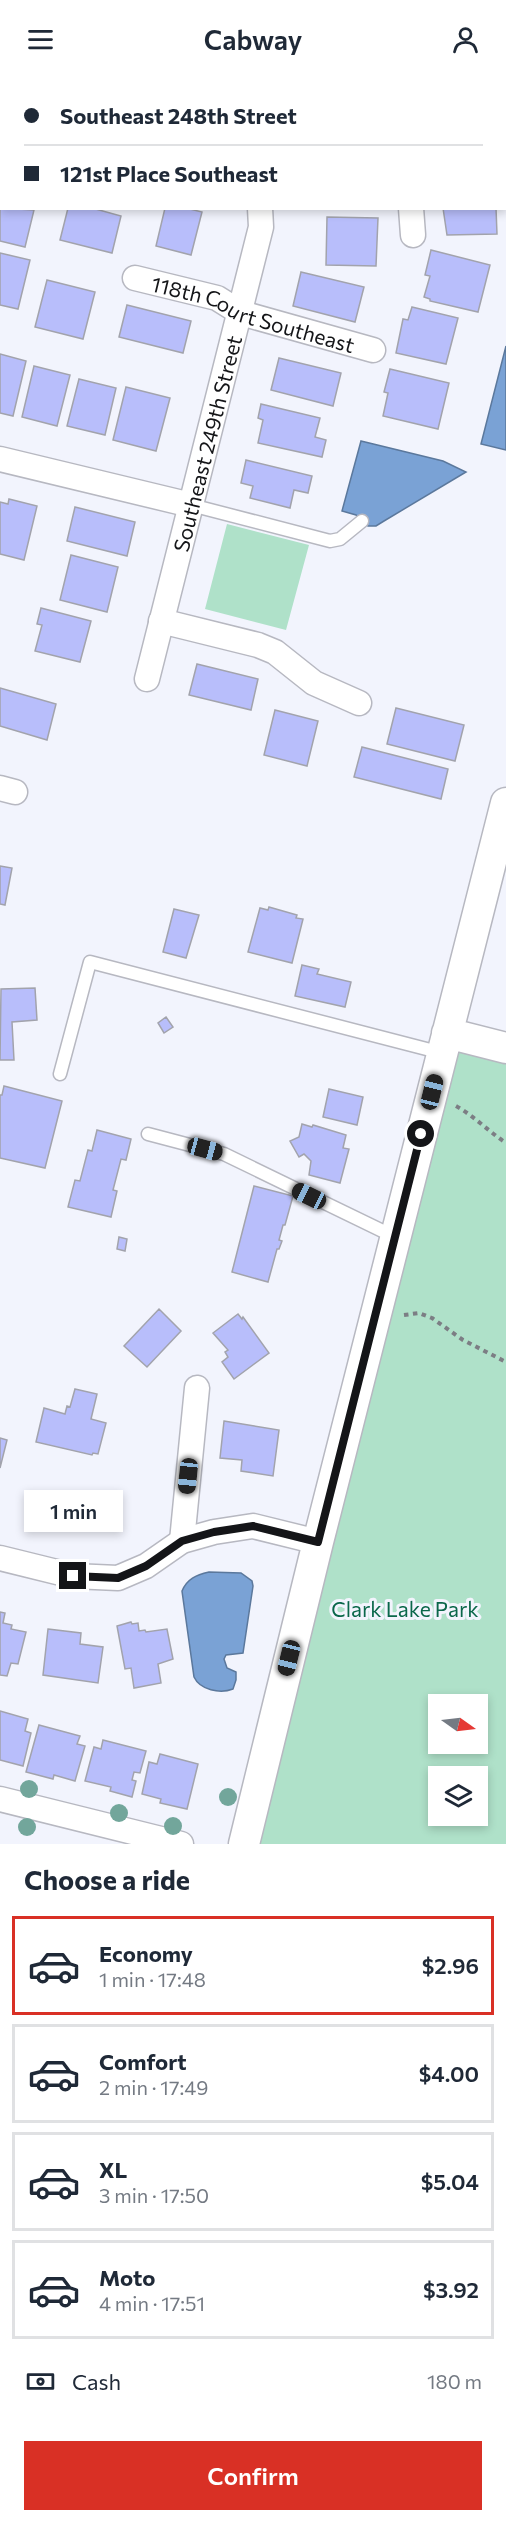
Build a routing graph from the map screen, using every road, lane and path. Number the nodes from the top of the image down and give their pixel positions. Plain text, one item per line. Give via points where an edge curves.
1 (260, 210) edge
2 (411, 210) edge
3 (413, 236) dead end
4 (135, 278) dead end
5 (241, 313) junction
6 (373, 350) dead end
7 (0, 459) edge
8 (191, 505) junction
9 (362, 521) dead end
10 (161, 621) junction
11 (147, 679) dead end
12 (359, 703) dead end
13 (506, 803) edge
14 (444, 1043) junction
15 (506, 1048) edge
16 (60, 1074) dead end
17 (432, 1092) junction
18 (148, 1134) dead end
19 (506, 1143) edge
20 (395, 1237) junction
21 (372, 1327) junction
22 (506, 1362) edge
23 (197, 1388) dead end
24 (182, 1541) junction
25 (318, 1542) junction
26 (0, 1558) edge
27 (0, 1799) edge
28 (181, 1844) edge
29 (244, 1844) edge

1 - 5 street, Southeast 249th Street via 261,227
2 - 3 street
4 - 5 street, 118th Court Southeast via 217,298
5 - 6 street, 118th Court Southeast
5 - 8 street, Southeast 249th Street
7 - 8 street
8 - 9 lane via 330,541 340,539
8 - 10 street, Southeast 249th Street
10 - 11 street, Southeast 249th Street
10 - 12 street via 275,652 314,683
13 - 14 street
14 - 15 street
14 - 16 lane via 90,962
14 - 17 street
17 - 19 path via 469,1113
17 - 20 street
18 - 20 lane via 224,1154
20 - 21 street
21 - 22 path via 419,1313
21 - 25 street
23 - 24 street
24 - 25 street via 253,1526
24 - 26 street via 146,1566 118,1578 73,1576
25 - 29 street
27 - 28 street

